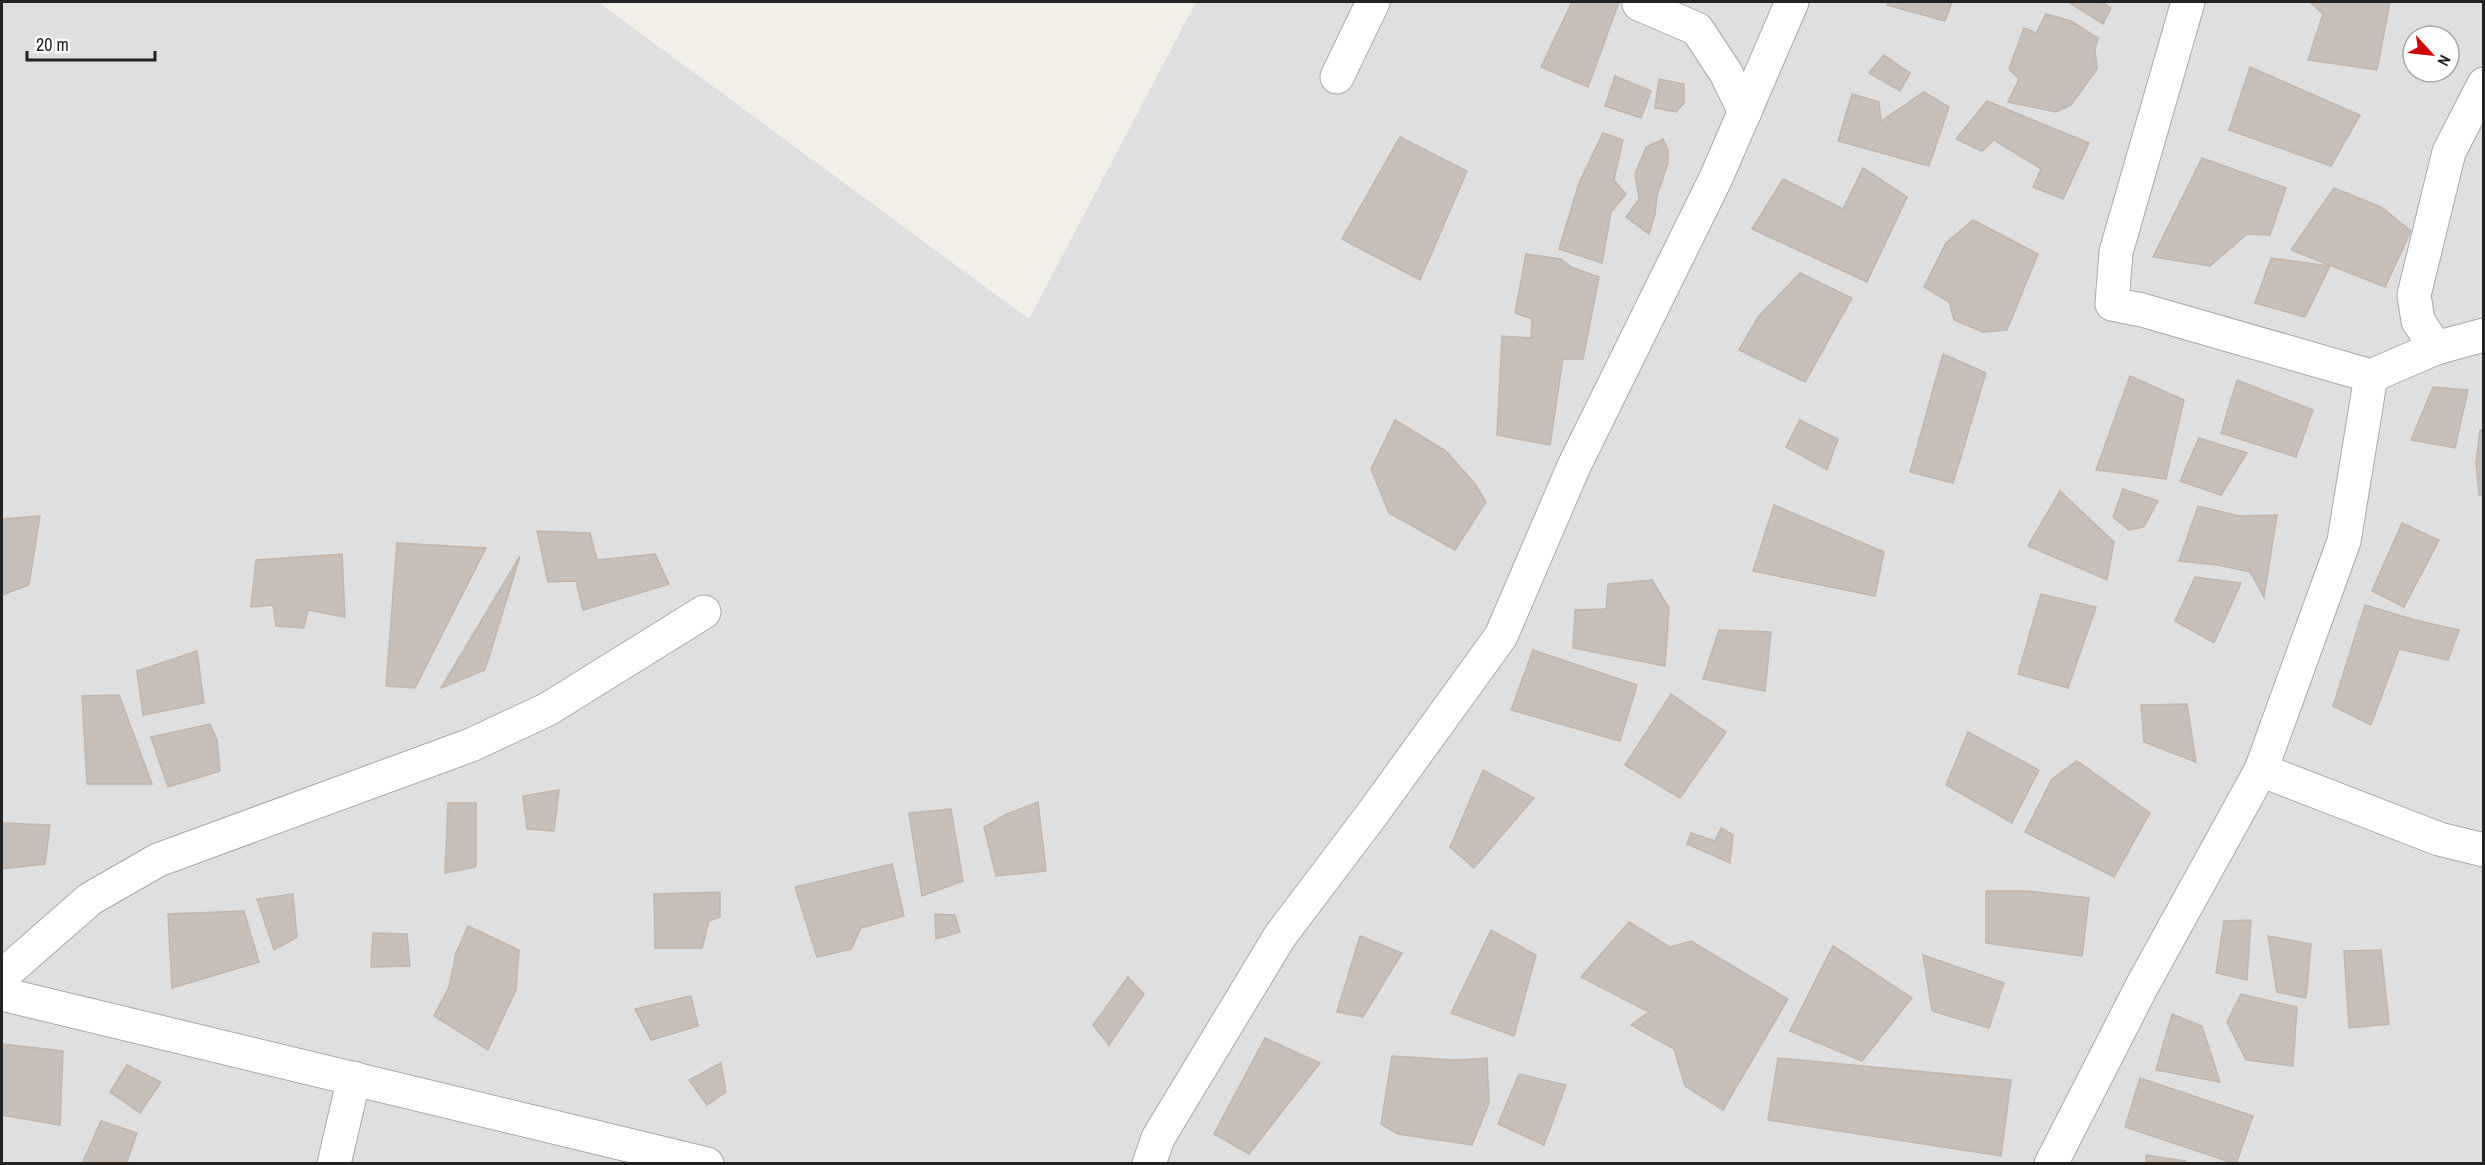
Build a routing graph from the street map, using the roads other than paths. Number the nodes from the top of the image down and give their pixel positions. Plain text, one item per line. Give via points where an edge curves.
1 (1373, 2) edge
2 (1792, 2) edge
3 (2188, 2) edge
4 (1639, 4) dead end
5 (1337, 77) dead end
6 (2484, 84) edge
7 (1745, 112) junction
8 (2484, 335) edge
9 (2436, 348) junction
10 (2371, 376) junction
11 (704, 612) dead end
12 (2260, 770) junction
13 (2484, 850) edge
14 (2, 976) edge
15 (2, 994) edge
16 (354, 1078) junction
17 (334, 1164) edge
18 (707, 1164) edge
19 (1149, 1164) edge
20 (2051, 1164) edge

1 - 5 street
2 - 7 street
3 - 10 street via 2116,252 2112,304
4 - 7 street via 1697,29
6 - 9 street via 2449,152 2414,296 2418,321
7 - 19 street via 1574,466 1501,636 1280,936 1158,1138
8 - 9 street
9 - 10 street
10 - 12 street via 2344,541
11 - 14 street via 548,709 471,745 158,860 90,899
12 - 13 street via 2439,839
12 - 20 street via 2142,986
15 - 16 street
16 - 17 street
16 - 18 street

